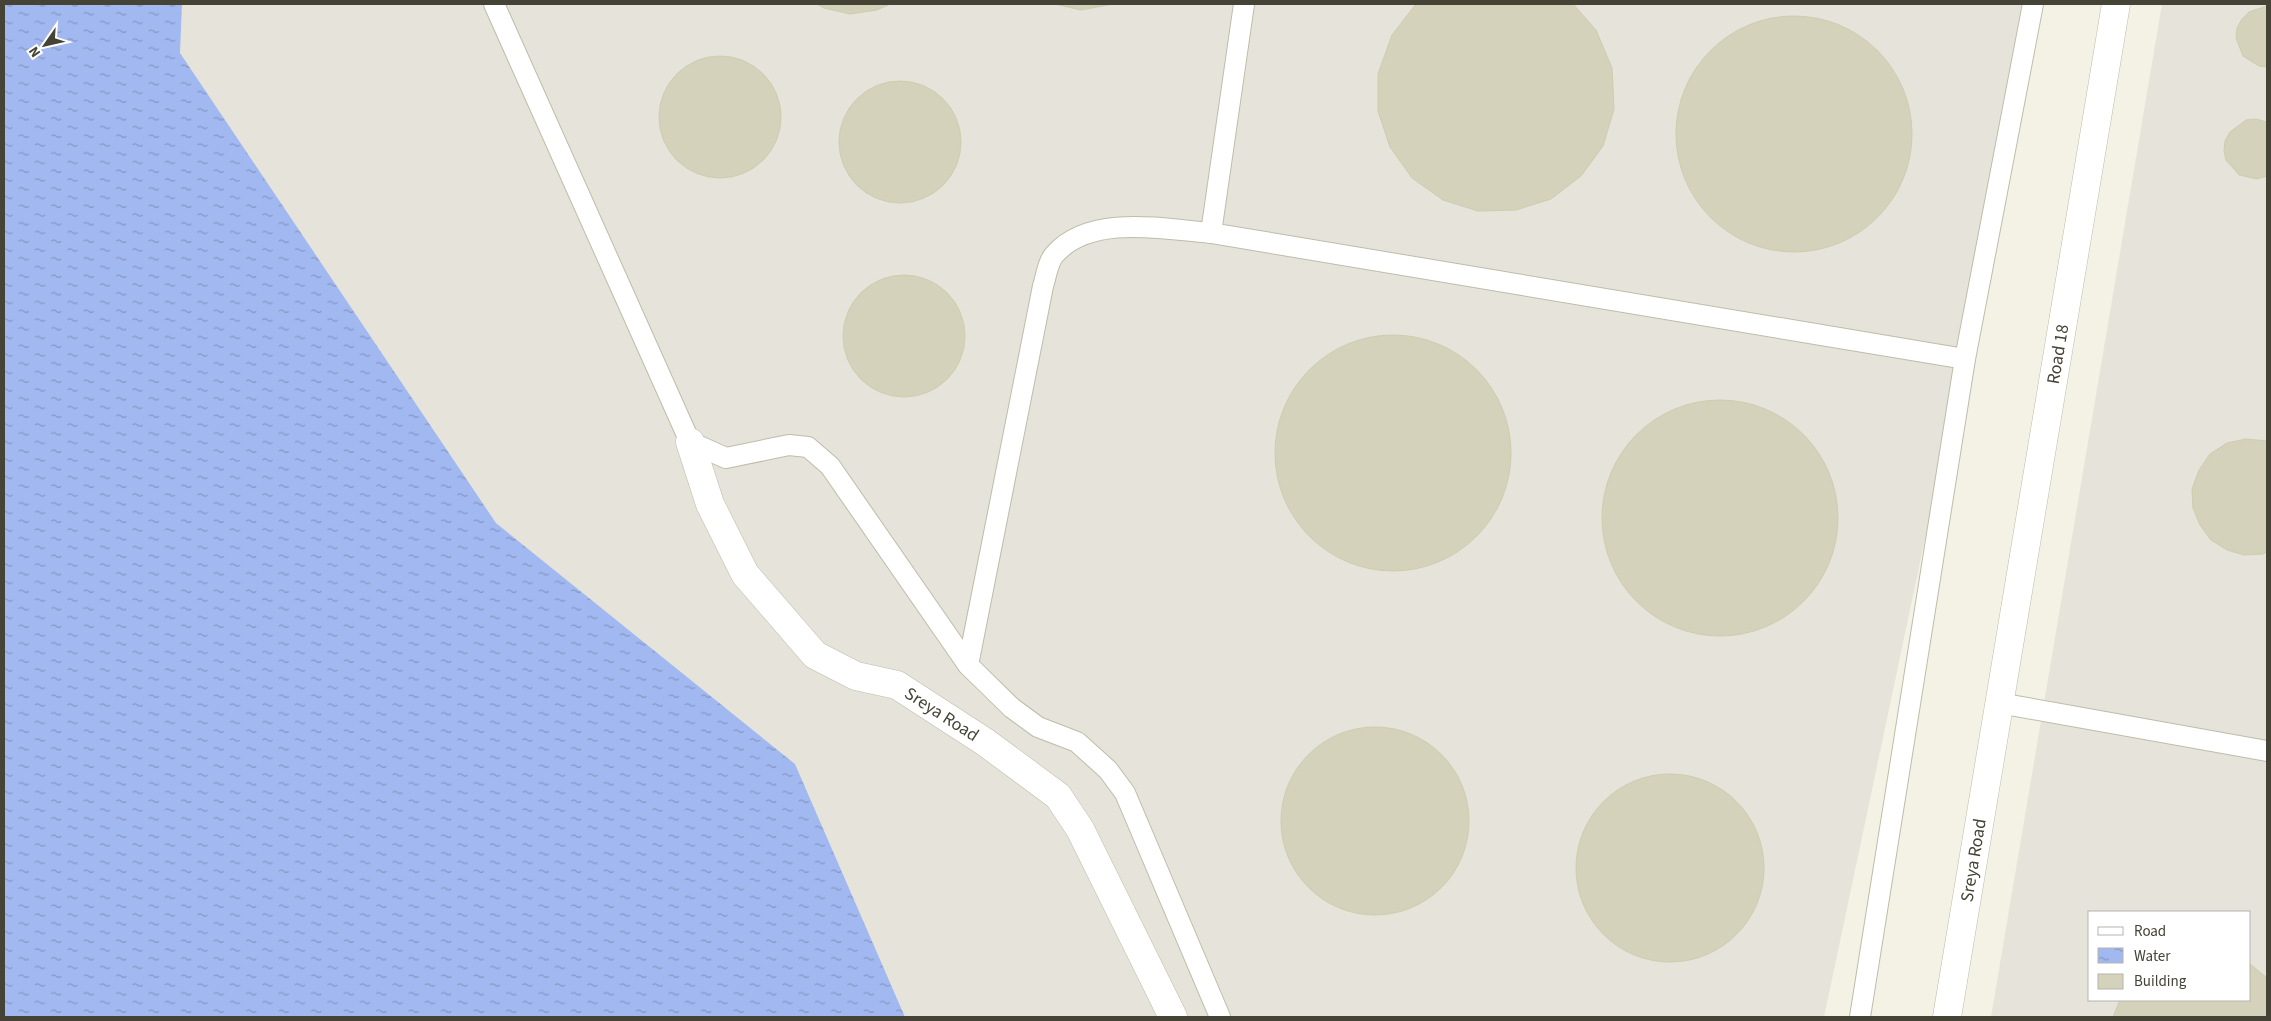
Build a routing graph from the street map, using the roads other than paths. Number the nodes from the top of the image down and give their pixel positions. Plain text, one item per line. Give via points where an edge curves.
1 (494, 4) edge
2 (1244, 4) edge
3 (2033, 4) edge
4 (2116, 4) edge
5 (1211, 234) junction
6 (1964, 359) junction
7 (690, 442) junction
8 (968, 665) junction
9 (1999, 703) junction
10 (2267, 751) edge
11 (1173, 1017) edge
12 (1220, 1017) edge
13 (1860, 1017) edge
14 (1947, 1017) edge

1 - 7 lane
2 - 5 lane
3 - 6 lane
4 - 9 street, Road 18
5 - 6 lane
5 - 8 lane via 1127,226 1077,236 1053,255 1043,286
6 - 13 lane
7 - 8 lane via 726,458 789,445 808,447 830,466
7 - 11 street, Sreya Road via 710,504 745,574 814,655 856,676 897,685 985,742 1058,796 1080,829
8 - 12 lane via 1012,708 1038,727 1077,742 1108,770 1125,793
9 - 10 lane
9 - 14 street, Sreya Road

